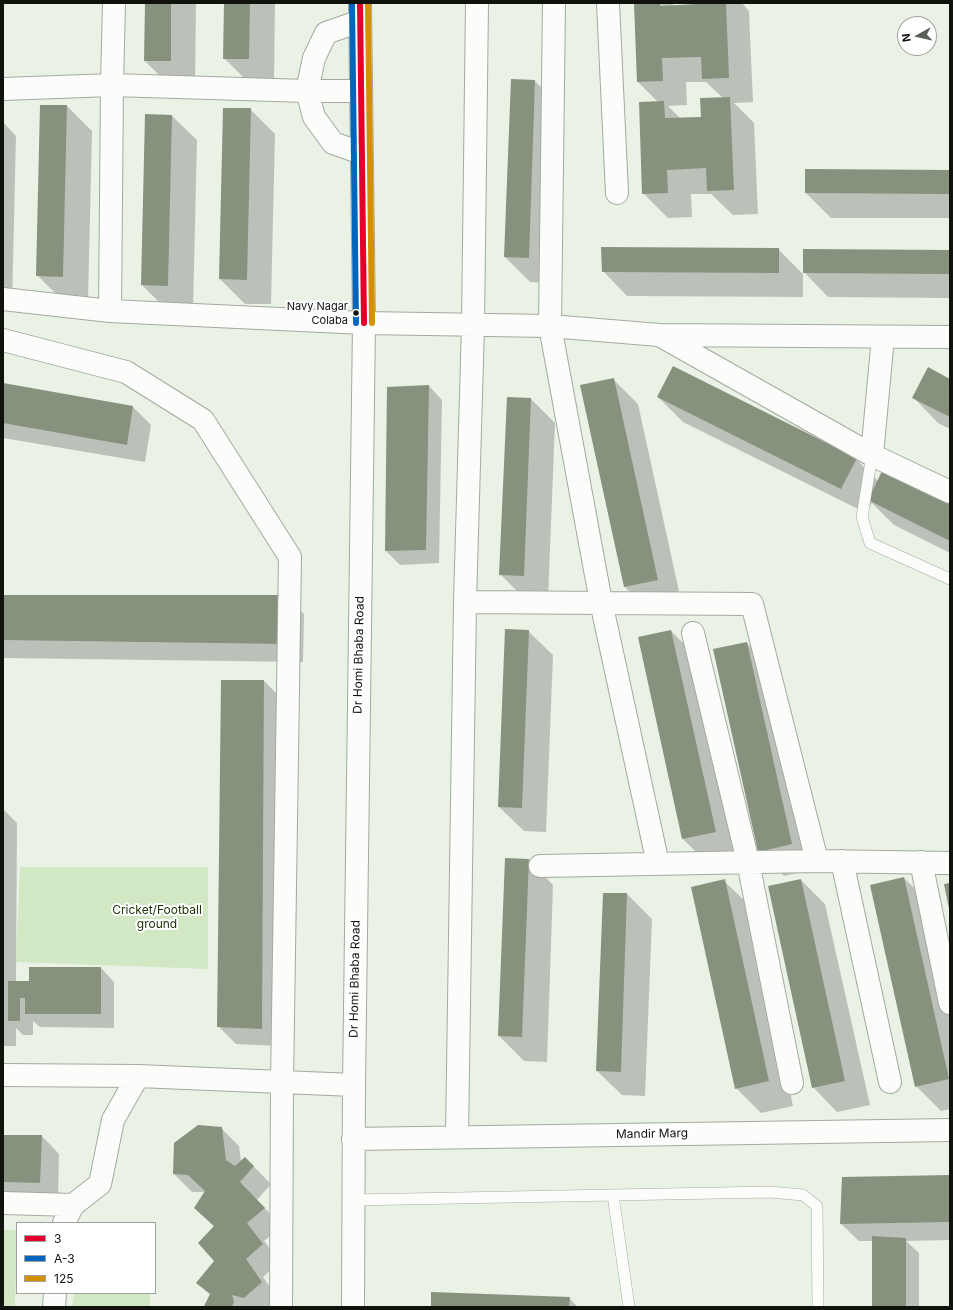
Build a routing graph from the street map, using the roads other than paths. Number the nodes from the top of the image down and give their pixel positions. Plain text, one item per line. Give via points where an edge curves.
1 (114, 3) edge
2 (477, 3) edge
3 (554, 3) edge
4 (608, 3) edge
5 (360, 12) edge
6 (112, 85) junction
7 (3, 89) edge
8 (307, 91) junction
9 (360, 91) junction
10 (361, 153) junction
11 (616, 193) dead end
12 (3, 299) edge
13 (110, 311) junction
14 (364, 323) junction
15 (473, 326) junction
16 (550, 326) junction
17 (659, 335) junction
18 (883, 337) junction
19 (950, 337) edge
20 (3, 340) edge
21 (872, 455) junction
22 (950, 492) edge
23 (950, 579) edge
24 (465, 602) junction
25 (601, 602) junction
26 (693, 633) dead end
27 (817, 861) junction
28 (842, 861) junction
29 (748, 862) junction
30 (921, 862) junction
31 (950, 863) edge
32 (658, 864) junction
33 (540, 866) dead end
34 (950, 1003) edge
35 (3, 1075) edge
36 (138, 1076) junction
37 (890, 1082) dead end
38 (282, 1083) junction
39 (792, 1083) dead end
40 (354, 1085) junction
41 (950, 1130) edge
42 (457, 1137) junction
43 (353, 1139) junction
44 (614, 1195) junction
45 (353, 1200) junction
46 (3, 1203) edge
47 (68, 1214) edge
48 (55, 1294) edge
49 (54, 1307) edge
50 (281, 1307) edge
51 (353, 1307) edge
52 (629, 1307) edge
53 (818, 1307) edge

1 - 6 street
2 - 15 street
3 - 16 street
4 - 11 street
5 - 8 street via 326,33 314,58
5 - 9 street, Dr Homi Bhaba Road
6 - 7 street
6 - 8 street
6 - 13 street
8 - 9 street
8 - 10 street via 314,117 333,143
9 - 10 street, Dr Homi Bhaba Road
10 - 14 street, Dr Homi Bhaba Road
12 - 13 street
13 - 14 street
14 - 15 street
14 - 40 street, Dr Homi Bhaba Road
15 - 16 street
15 - 24 street
16 - 17 street
16 - 25 street
17 - 18 street
17 - 21 street
18 - 19 street
18 - 21 street
20 - 38 street via 126,372 203,420 290,557
21 - 22 street
21 - 23 lane via 862,517 870,543
24 - 25 street
24 - 42 street
25 - 27 street via 752,604
25 - 32 street
26 - 29 street
27 - 28 street
27 - 29 street
28 - 30 street
28 - 37 street
29 - 32 street
29 - 39 street
30 - 31 street
30 - 34 street
32 - 33 street
35 - 36 street
36 - 38 street
36 - 47 street via 113,1120 100,1184
38 - 40 street
38 - 50 street
40 - 43 street, Dr Homi Bhaba Road
41 - 42 street, Mandir Marg
42 - 43 street, Mandir Marg
43 - 45 street, Dr Homi Bhaba Road
44 - 45 lane
44 - 52 lane
44 - 53 lane via 770,1192 803,1195 817,1206
45 - 51 street, Dr Homi Bhaba Road
46 - 47 street
48 - 49 street

